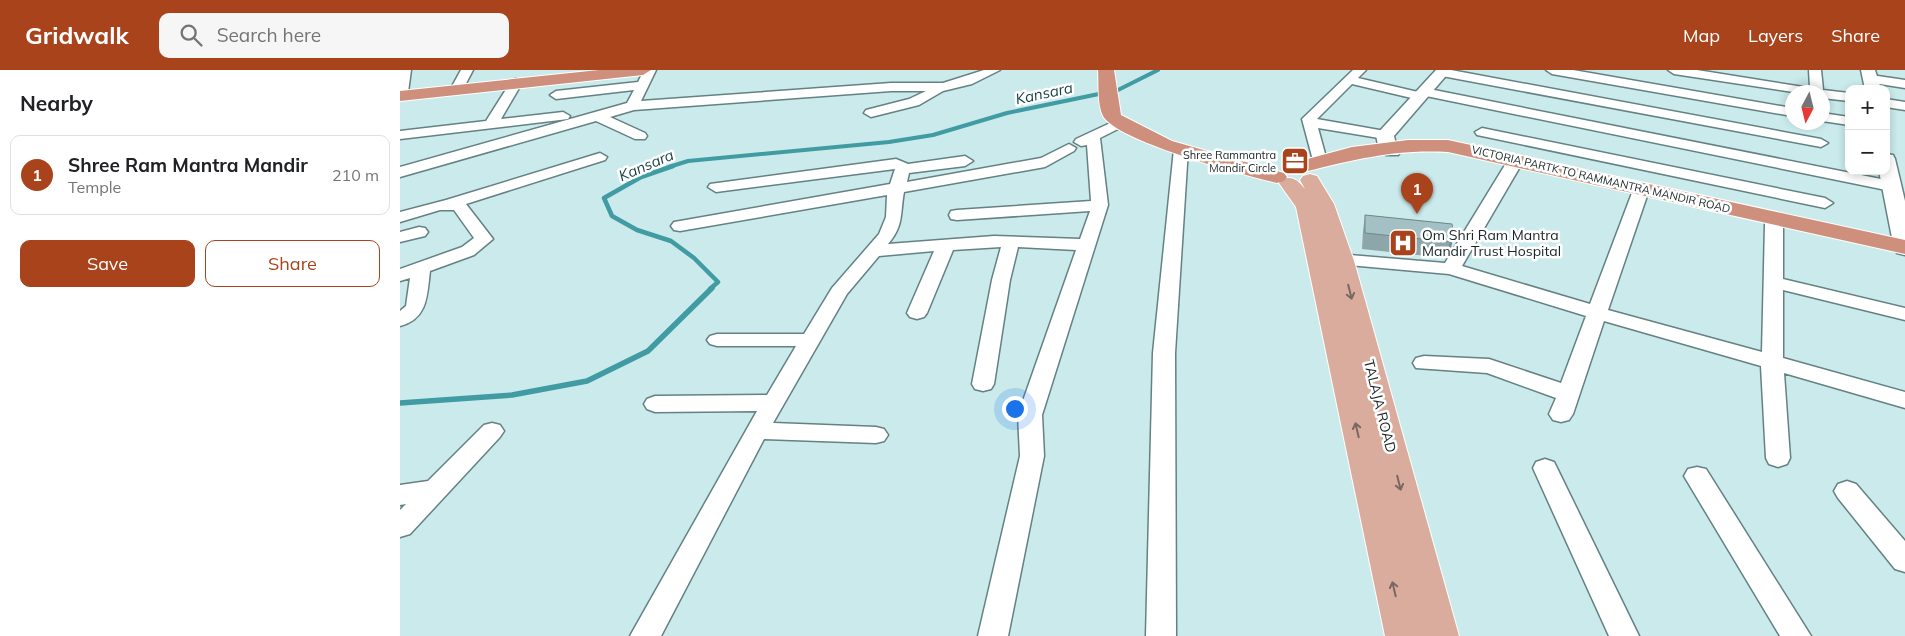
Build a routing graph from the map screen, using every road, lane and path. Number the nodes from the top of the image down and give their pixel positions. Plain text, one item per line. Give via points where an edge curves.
1 (405, 70) edge
2 (467, 70) edge
3 (606, 70) edge
4 (650, 70) edge
5 (994, 70) edge
6 (1106, 70) edge
7 (1360, 70) edge
8 (1552, 70) edge
9 (1674, 70) edge
10 (1815, 70) edge
11 (1443, 71) edge
12 (1746, 76) edge
13 (643, 77) edge
14 (1870, 79) edge
15 (1349, 80) junction
16 (516, 83) junction
17 (1905, 84) edge
18 (1785, 85) edge
19 (1816, 85) edge
20 (458, 87) junction
21 (943, 88) junction
22 (1668, 90) junction
23 (401, 94) edge
24 (1422, 94) junction
25 (556, 95) dead end
26 (1830, 95) edge
27 (1845, 97) edge
28 (1890, 104) edge
29 (1905, 106) edge
30 (630, 107) junction
31 (1501, 108) junction
32 (1785, 111) edge
33 (872, 113) dead end
34 (1662, 113) junction
35 (599, 117) junction
36 (1116, 118) junction
37 (1830, 118) edge
38 (1845, 121) edge
39 (1309, 122) junction
40 (490, 124) junction
41 (1482, 132) junction
42 (1143, 133) junction
43 (400, 135) edge
44 (640, 136) dead end
45 (1093, 136) junction
46 (1821, 143) dead end
47 (1388, 144) junction
48 (490, 147) junction
49 (1181, 149) junction
50 (1468, 150) junction
51 (1651, 152) junction
52 (600, 157) dead end
53 (502, 161) dead end
54 (1513, 165) junction
55 (400, 172) edge
56 (1298, 173) junction
57 (1889, 175) edge
58 (901, 178) junction
59 (1891, 186) junction
60 (716, 187) dead end
61 (1641, 191) junction
62 (452, 203) junction
63 (1825, 203) dead end
64 (1100, 206) junction
65 (957, 215) dead end
66 (400, 217) edge
67 (1774, 224) junction
68 (680, 226) dead end
69 (419, 232) dead end
70 (400, 237) edge
71 (1011, 240) junction
72 (946, 245) junction
73 (1087, 245) junction
74 (1905, 247) edge
75 (874, 251) junction
76 (1905, 254) edge
77 (1330, 258) junction
78 (421, 268) junction
79 (1451, 269) junction
80 (400, 275) edge
81 (1773, 282) junction
82 (917, 313) dead end
83 (1598, 313) junction
84 (1905, 314) edge
85 (400, 320) edge
86 (717, 340) dead end
87 (812, 340) junction
88 (1424, 363) dead end
89 (1772, 363) junction
90 (983, 384) dead end
91 (1905, 400) edge
92 (774, 403) junction
93 (655, 404) dead end
94 (492, 431) dead end
95 (757, 431) junction
96 (876, 435) dead end
97 (1778, 458) dead end
98 (1545, 468) dead end
99 (1697, 476) dead end
100 (435, 490) junction
101 (1847, 491) dead end
102 (400, 495) edge
103 (400, 527) edge
104 (1905, 561) edge
105 (645, 636) edge
106 (993, 636) edge
107 (1161, 636) edge
108 (1405, 636) edge
109 (1439, 636) edge
110 (1624, 636) edge
111 (1796, 636) edge

1 - 23 street
2 - 20 street
3 - 20 highway
4 - 13 street
5 - 21 street
6 - 36 highway
7 - 15 street
8 - 22 street
9 - 12 street
9 - 22 street
10 - 19 street
11 - 24 street
11 - 34 street
12 - 18 street
13 - 16 highway
13 - 25 street
13 - 30 street
14 - 17 street
15 - 24 street
15 - 39 street via 1310,117
16 - 20 highway
16 - 40 street
20 - 23 highway
21 - 30 street via 891,87
21 - 33 street via 914,102
22 - 32 street
22 - 34 street
24 - 31 street
24 - 47 street
26 - 27 street
28 - 29 street
30 - 35 street
30 - 40 street
31 - 41 street
31 - 51 street
34 - 46 street
34 - 51 street
35 - 44 street
35 - 48 street
36 - 42 highway
36 - 45 street
37 - 38 street
39 - 47 street
39 - 56 street
40 - 43 street
41 - 50 street
41 - 51 street
42 - 49 highway via 1160,143
42 - 56 highway
45 - 58 street via 1045,162
45 - 64 street
47 - 50 highway, VICTORIA PARTK TO RAMMANTRA MANDIR ROAD
47 - 54 highway, VICTORIA PARTK TO RAMMANTRA MANDIR ROAD via 1439,149
47 - 56 highway, VICTORIA PARTK TO RAMMANTRA MANDIR ROAD via 1364,157
48 - 53 street
48 - 55 street
49 - 56 highway
49 - 107 street via 1164,352
50 - 61 highway, VICTORIA PARTK TO RAMMANTRA MANDIR ROAD
51 - 59 street
51 - 61 street
51 - 63 street
52 - 62 street
54 - 61 highway, VICTORIA PARTK TO RAMMANTRA MANDIR ROAD
54 - 79 street
56 - 77 main road, TALAJA ROAD via 1307,206
57 - 59 street
58 - 60 street via 902,165 896,164
58 - 68 street
58 - 75 street via 894,217 887,235
59 - 74 street
61 - 67 highway, VICTORIA PARTK TO RAMMANTRA MANDIR ROAD
61 - 74 highway, VICTORIA PARTK TO RAMMANTRA MANDIR ROAD
61 - 83 street
62 - 66 street
62 - 78 street via 460,205 484,239 468,251
64 - 65 street
64 - 73 street
67 - 76 highway, VICTORIA PARTK TO RAMMANTRA MANDIR ROAD
67 - 81 street
69 - 70 street
71 - 72 street
71 - 73 street
71 - 90 street via 1000,280
72 - 75 street
72 - 82 street
73 - 106 street via 1030,415 1032,456
75 - 87 street via 839,292
77 - 79 street
108 -> 77 main road, TALAJA ROAD
77 -> 109 main road, TALAJA ROAD
78 - 80 street
78 - 85 street via 416,306
79 - 83 street
81 - 84 street
81 - 89 street
83 - 88 street via 1565,404 1489,366
83 - 89 street
86 - 87 street
87 - 92 street
89 - 91 street
89 - 97 street
92 - 93 street
92 - 95 street
94 - 100 street
95 - 96 street
95 - 105 street
98 - 110 street
99 - 111 street
100 - 102 street
100 - 103 street
101 - 104 street

